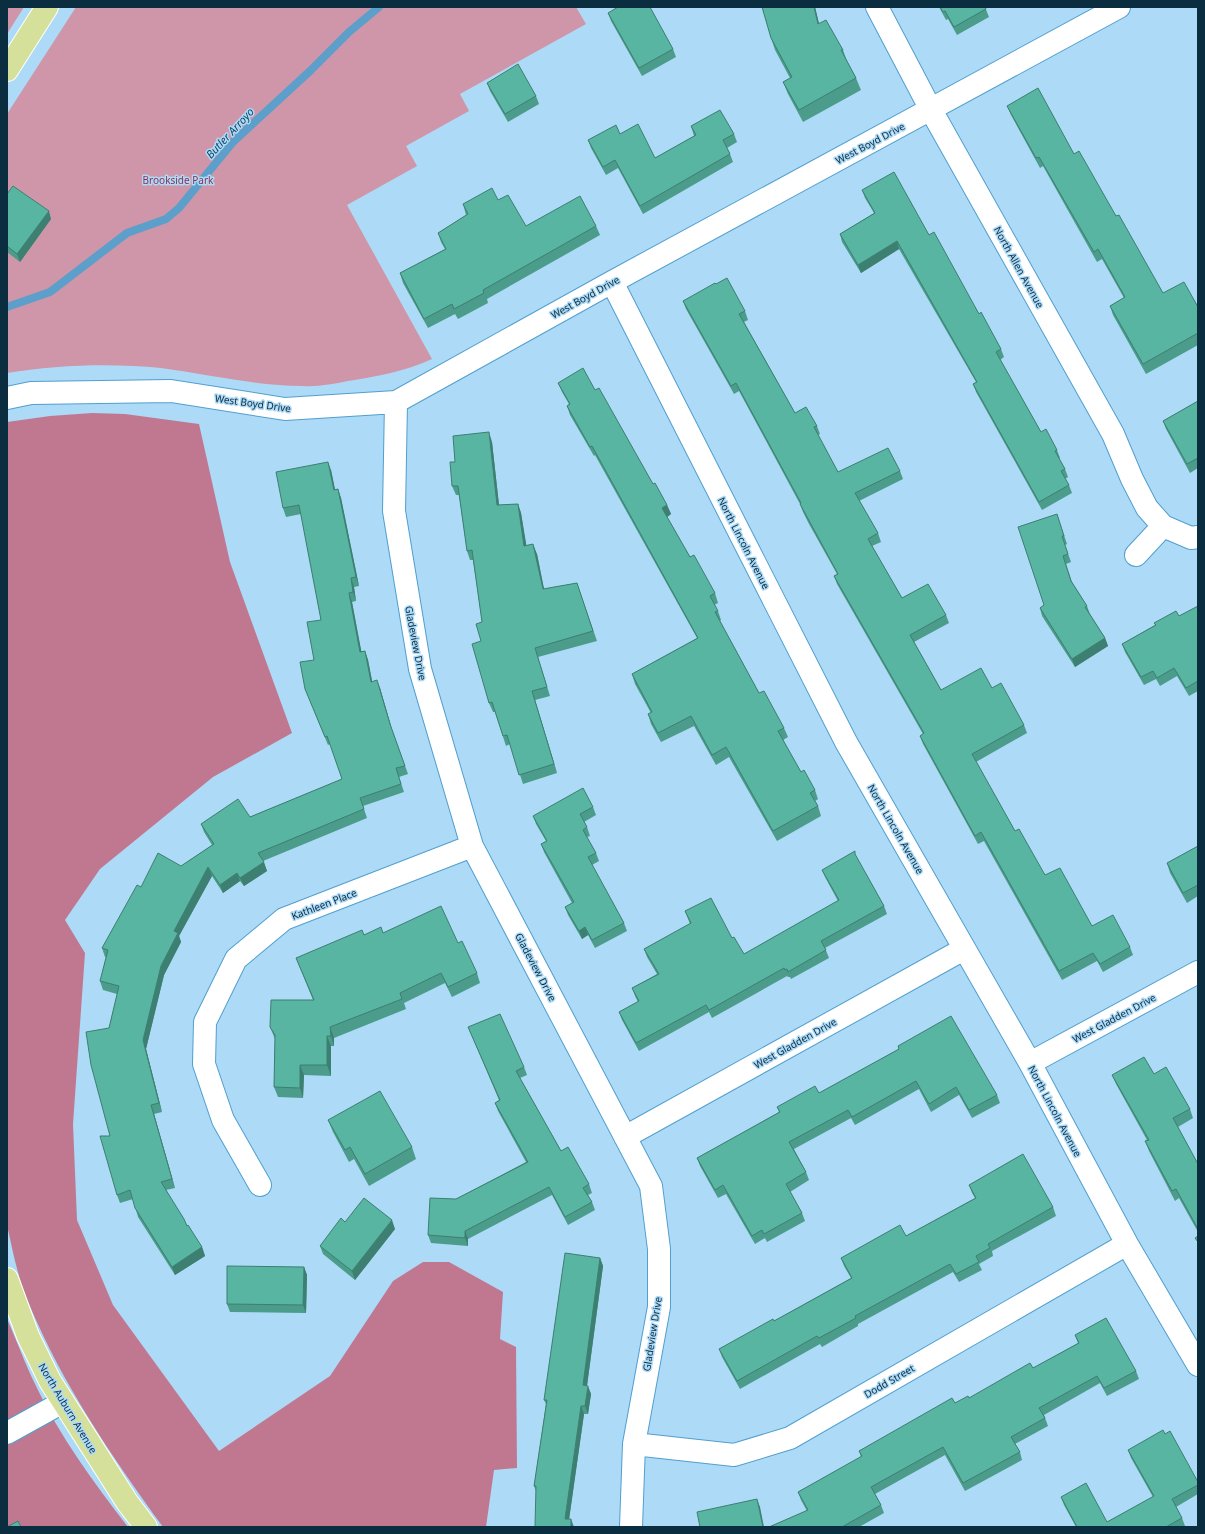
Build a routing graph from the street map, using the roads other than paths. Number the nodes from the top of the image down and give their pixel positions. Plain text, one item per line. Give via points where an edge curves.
1 (47, 7) edge
2 (877, 7) edge
3 (1119, 7) edge
4 (7, 70) edge
5 (931, 110) junction
6 (612, 282) junction
7 (7, 398) edge
8 (396, 402) junction
9 (1163, 526) junction
10 (1198, 537) edge
11 (1136, 555) dead end
12 (472, 846) junction
13 (964, 949) junction
14 (1198, 972) edge
15 (1030, 1063) junction
16 (625, 1137) junction
17 (260, 1186) dead end
18 (1127, 1244) junction
19 (7, 1280) edge
20 (1198, 1365) edge
21 (63, 1402) junction
22 (7, 1433) edge
23 (634, 1444) junction
24 (146, 1527) edge
25 (631, 1527) edge

1 - 4 main road
2 - 5 street, North Allen Avenue
3 - 5 street, West Boyd Drive
5 - 6 street, West Boyd Drive
5 - 9 street, North Allen Avenue via 1113,434 1147,508
6 - 8 street, West Boyd Drive
6 - 13 street, North Lincoln Avenue via 846,742
7 - 8 street, West Boyd Drive via 31,393 171,390 285,409
8 - 12 street, Gladeview Drive via 394,511 418,661
9 - 10 street via 1191,538
9 - 11 street
12 - 16 street, Gladeview Drive
12 - 17 street, Kathleen Place via 284,919 236,959 206,1022 204,1064 223,1120
13 - 15 street, North Lincoln Avenue
13 - 16 street, West Gladden Drive
14 - 15 street, West Gladden Drive
15 - 18 street, North Lincoln Avenue
16 - 23 street, Gladeview Drive via 651,1186 660,1249 659,1307
18 - 20 street, North Lincoln Avenue
18 - 23 street, Dodd Street via 790,1438 734,1455
19 - 21 main road, North Auburn Avenue via 28,1336
21 - 22 street
21 - 24 main road, North Auburn Avenue
23 - 25 street, Gladeview Drive

